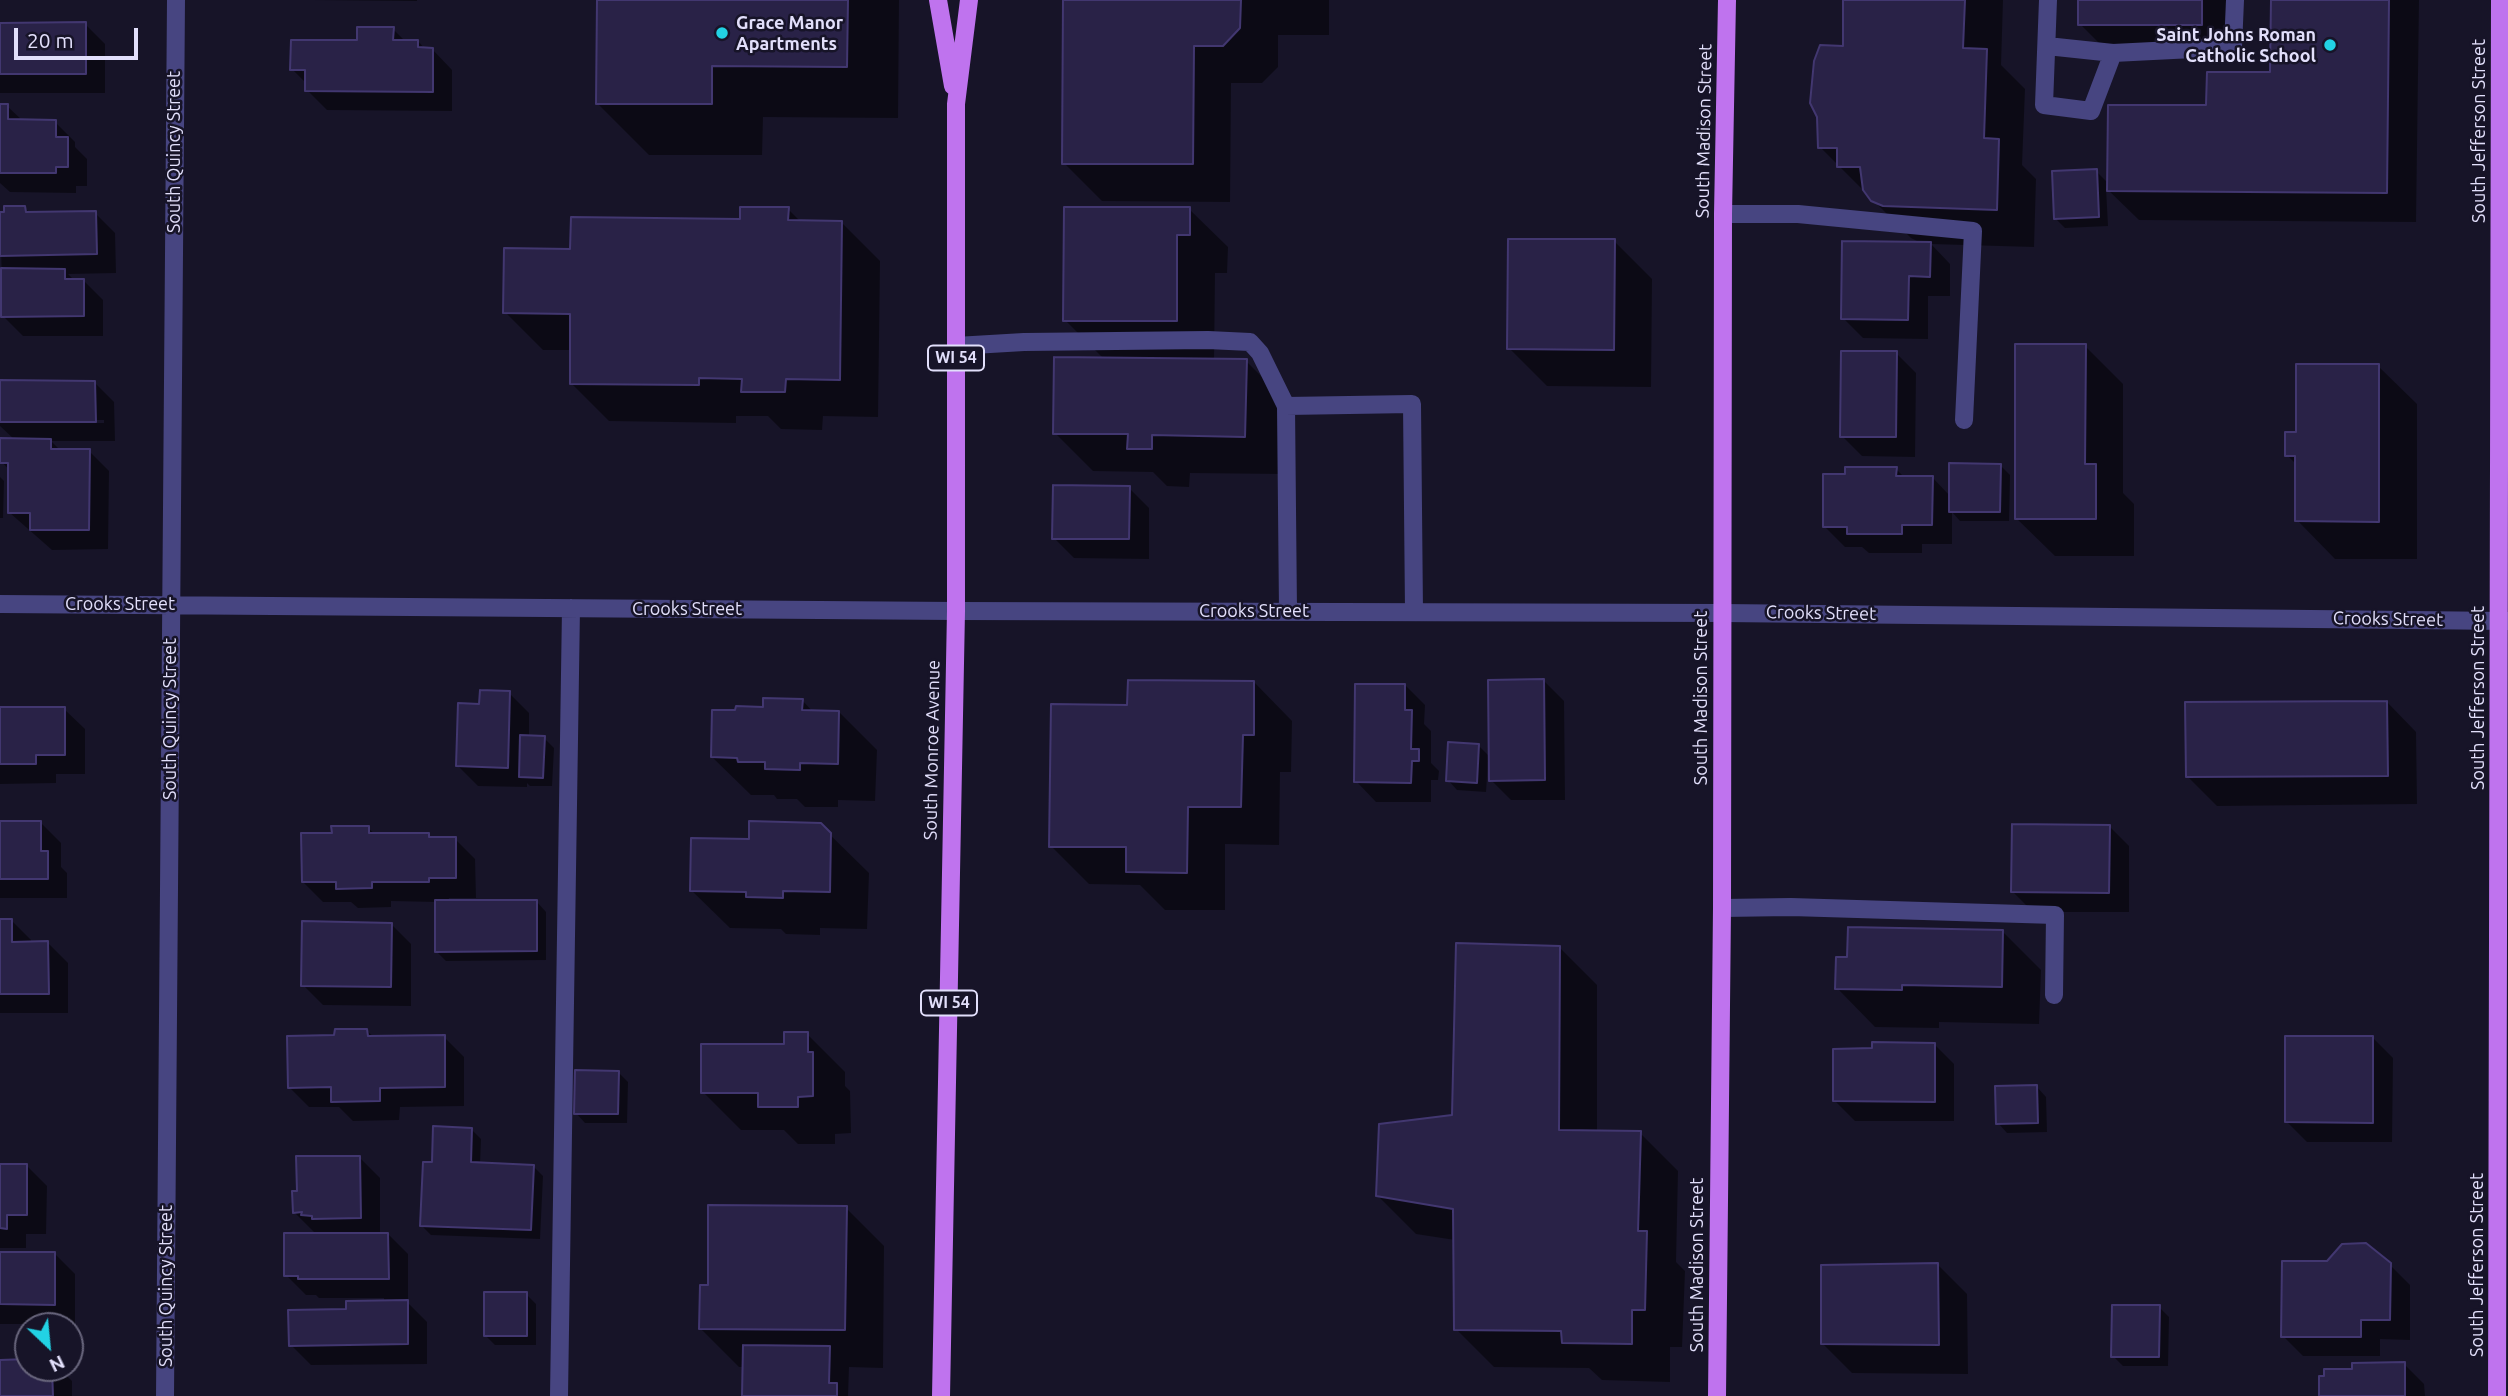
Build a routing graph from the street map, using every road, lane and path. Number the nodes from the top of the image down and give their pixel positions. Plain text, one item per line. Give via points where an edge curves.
1 (176, 0) edge
2 (938, 0) edge
3 (969, 0) edge
4 (1727, 0) edge
5 (2048, 0) edge
6 (2235, 0) edge
7 (2500, 0) edge
8 (2047, 46) junction
9 (2113, 53) junction
10 (956, 104) junction
11 (1723, 214) junction
12 (956, 346) junction
13 (1286, 406) junction
14 (1964, 420) dead end
15 (0, 604) edge
16 (171, 604) junction
17 (571, 608) junction
18 (956, 611) junction
19 (1288, 611) junction
20 (1414, 612) junction
21 (1722, 612) junction
22 (2503, 621) edge
23 (2503, 826) edge
24 (1722, 908) junction
25 (2503, 933) edge
26 (2054, 995) dead end
27 (165, 1396) edge
28 (559, 1396) edge
29 (941, 1396) edge
30 (1717, 1396) edge
31 (2497, 1396) edge

1 - 16 street, South Quincy Street
2 - 10 main road, South Monroe Avenue / WI 54
3 - 10 main road, South Monroe Avenue / WI 54
4 - 11 main road, South Madison Street
5 - 8 street
6 - 9 street via 2233,47
7 - 22 main road, South Jefferson Street
8 - 9 street
8 - 9 street via 2044,105 2091,111
10 - 12 main road, South Monroe Avenue / WI 54
11 - 14 street via 1798,214 1973,231
11 - 21 main road, South Madison Street
12 - 13 street via 1250,342
12 - 18 main road, South Monroe Avenue / WI 54
13 - 19 street
13 - 20 street via 1412,404
15 - 16 street, Crooks Street
16 - 17 street, Crooks Street
16 - 27 street, South Quincy Street
17 - 18 street, Crooks Street
17 - 28 street
18 - 19 street, Crooks Street
18 - 29 main road, South Monroe Avenue / WI 54
19 - 20 street, Crooks Street
20 - 21 street, Crooks Street
21 - 22 street, Crooks Street
21 - 24 main road, South Madison Street
22 - 23 main road, South Jefferson Street
23 - 25 main road, South Jefferson Street
24 - 26 street via 2055,915
24 - 30 main road, South Madison Street
25 - 31 main road, South Jefferson Street

